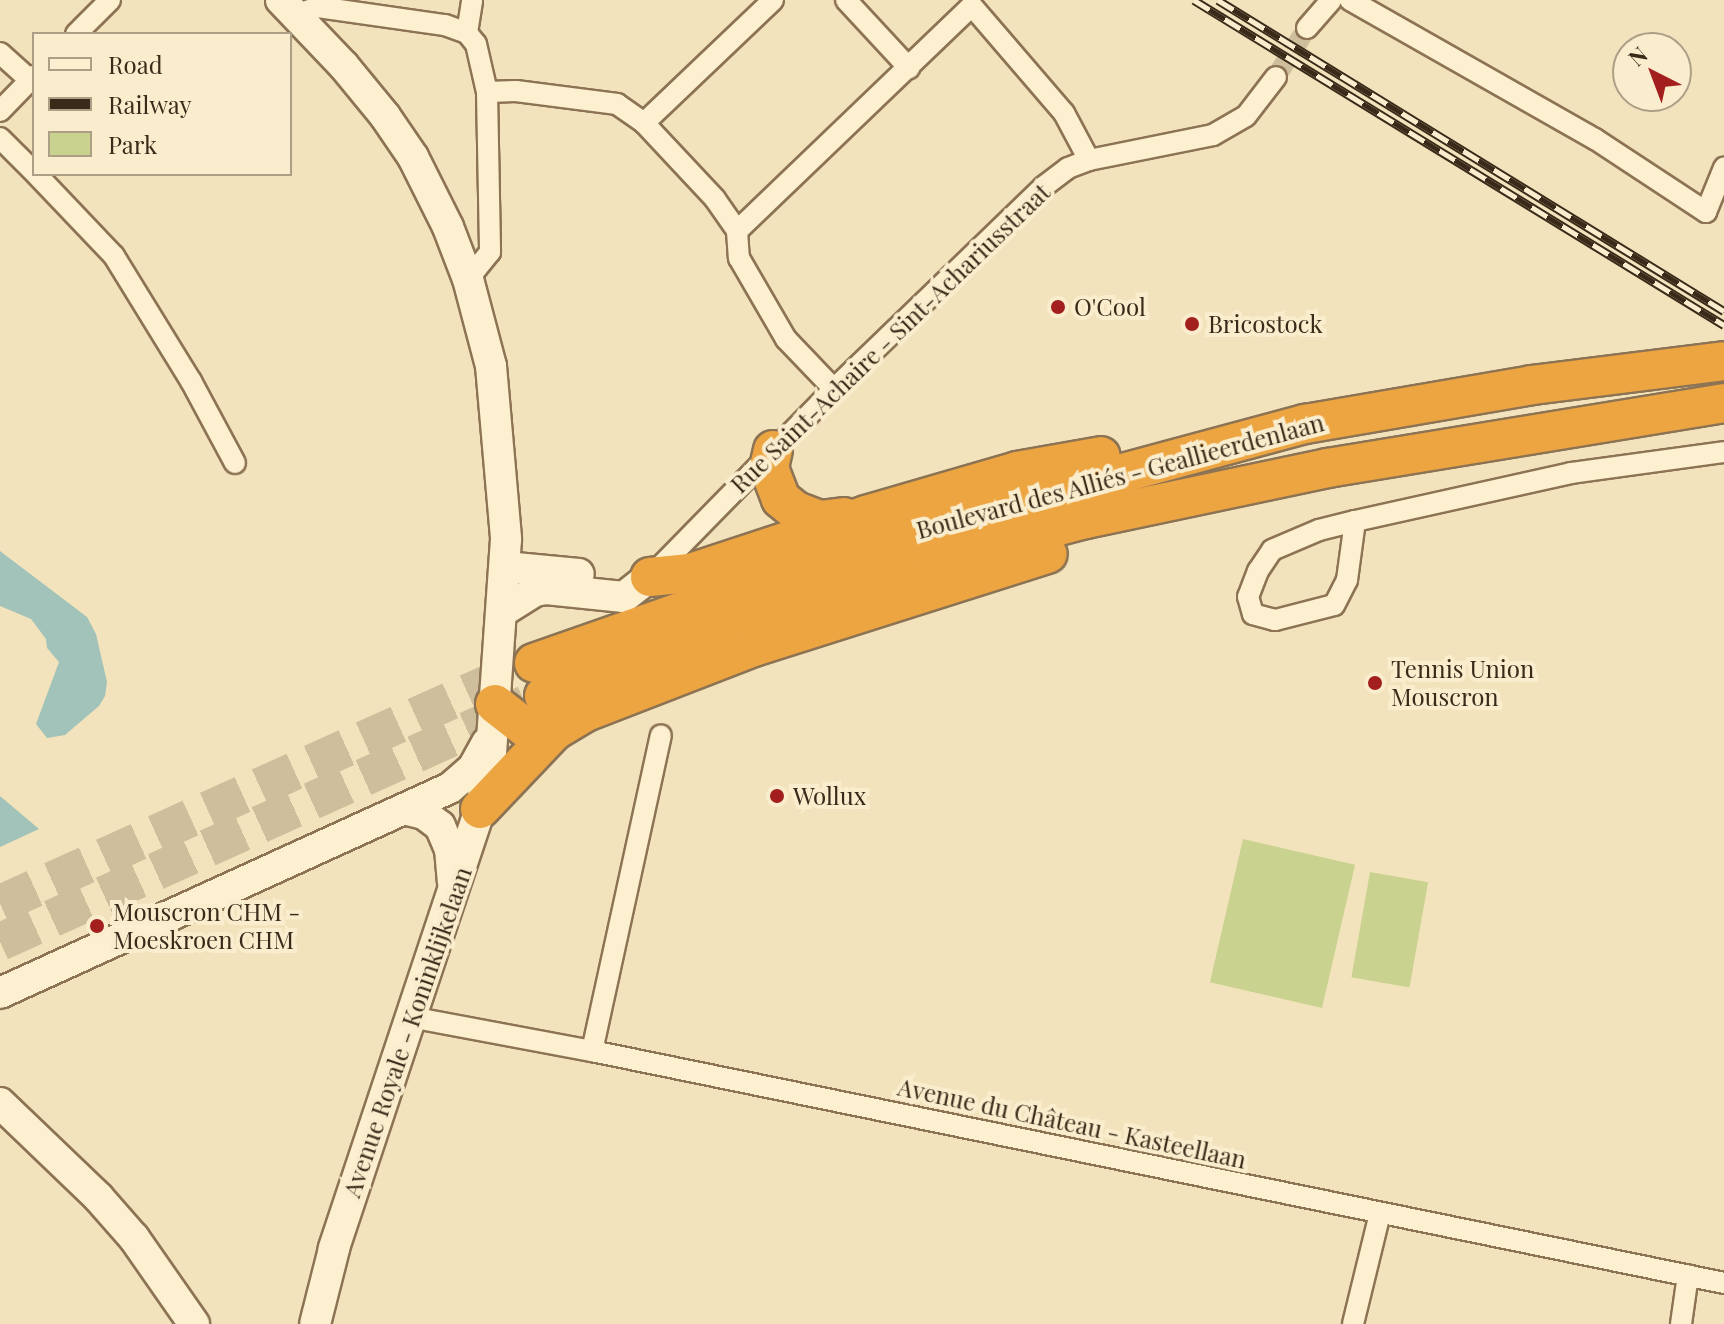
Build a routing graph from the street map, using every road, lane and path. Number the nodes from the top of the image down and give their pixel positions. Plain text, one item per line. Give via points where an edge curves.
1 (110, 0) edge
2 (472, 0) edge
3 (773, 0) edge
4 (846, 0) edge
5 (1331, 0) edge
6 (1350, 0) edge
7 (288, 8) edge
8 (1307, 28) tunnel mouth
9 (78, 32) edge
10 (467, 33) junction
11 (0, 53) edge
12 (909, 68) junction
13 (1276, 77) tunnel mouth
14 (32, 78) edge
15 (487, 92) junction
16 (0, 111) edge
17 (644, 123) junction
18 (0, 138) edge
19 (1089, 160) junction
20 (1724, 168) edge
21 (32, 170) edge
22 (38, 176) edge
23 (737, 231) junction
24 (468, 279) junction
25 (1724, 361) edge
26 (834, 389) junction
27 (1724, 403) edge
28 (1305, 424) junction
29 (773, 450) junction
30 (1724, 452) edge
31 (235, 463) dead end
32 (866, 515) junction
33 (1355, 521) junction
34 (505, 567) junction
35 (650, 577) junction
36 (503, 611) junction
37 (544, 697) junction
38 (492, 721) junction
39 (661, 735) dead end
40 (480, 809) junction
41 (407, 810) junction
42 (453, 884) junction
43 (0, 993) edge
44 (410, 1017) junction
45 (592, 1051) junction
46 (0, 1103) edge
47 (1380, 1213) junction
48 (1688, 1275) junction
49 (1724, 1283) edge
50 (194, 1324) edge
51 (315, 1324) edge
52 (1353, 1324) edge
53 (1681, 1324) edge

1 - 9 street
2 - 10 street
3 - 17 street
4 - 12 street
5 - 8 street
6 - 20 street via 1595,139 1706,212
7 - 10 street via 318,7 445,25
7 - 24 main road, Avenue Royale - Koninklijkelaan via 344,66 399,136 448,227
10 - 15 street via 479,52
11 - 14 street
12 - 19 street via 972,6 1064,113
12 - 23 street
13 - 19 street, Rue Saint-Achaire - Sint-Achariusstraat via 1246,116 1213,135
14 - 16 street
15 - 17 street via 617,104
15 - 24 street via 490,252
17 - 23 street via 715,199
18 - 21 street
19 - 26 street, Rue Saint-Achaire - Sint-Achariusstraat via 1043,187
22 - 31 street via 114,256
23 - 26 street via 739,258 786,339
24 - 34 main road, Avenue Royale - Koninklijkelaan via 491,366
25 - 28 highway, Boulevard des Alliés - Geallieerdenlaan via 1532,385
26 - 29 street, Rue Saint-Achaire - Sint-Achariusstraat
27 - 37 highway, Boulevard des Alliés - Geallieerdenlaan via 1562,427 1199,495 1159,520 754,647 586,712
28 - 32 highway via 1017,471
28 - 37 highway, Boulevard des Alliés - Geallieerdenlaan via 923,527
29 - 32 highway via 769,468 781,499 796,511 820,520
29 - 35 street, Rue Saint-Achaire - Sint-Achariusstraat
30 - 33 street via 1571,473
32 - 35 highway via 690,573
33 - 33 street via 1272,550 1248,597 1253,614 1275,620 1334,605 1347,580
34 - 35 main road
34 - 36 main road, Avenue Royale - Koninklijkelaan
35 - 36 main road, Rue Saint-Achaire - Sint-Achariusstraat via 624,597 546,589
36 - 38 main road, Avenue Royale - Koninklijkelaan
37 - 38 highway via 536,732
37 - 40 highway
38 - 40 main road, Avenue Royale - Koninklijkelaan via 490,767
38 - 41 main road via 463,779
39 - 45 street
40 - 42 main road, Avenue Royale - Koninklijkelaan
41 - 42 main road via 440,826 450,849
41 - 43 main road
42 - 44 main road, Avenue Royale - Koninklijkelaan
44 - 45 street, Avenue du Château - Kasteellaan
44 - 51 main road, Avenue Royale - Koninklijkelaan via 334,1249
45 - 47 street, Avenue du Château - Kasteellaan
46 - 50 main road via 98,1197
47 - 48 street, Avenue du Château - Kasteellaan
47 - 52 street
48 - 49 street, Avenue du Château - Kasteellaan
48 - 53 street

